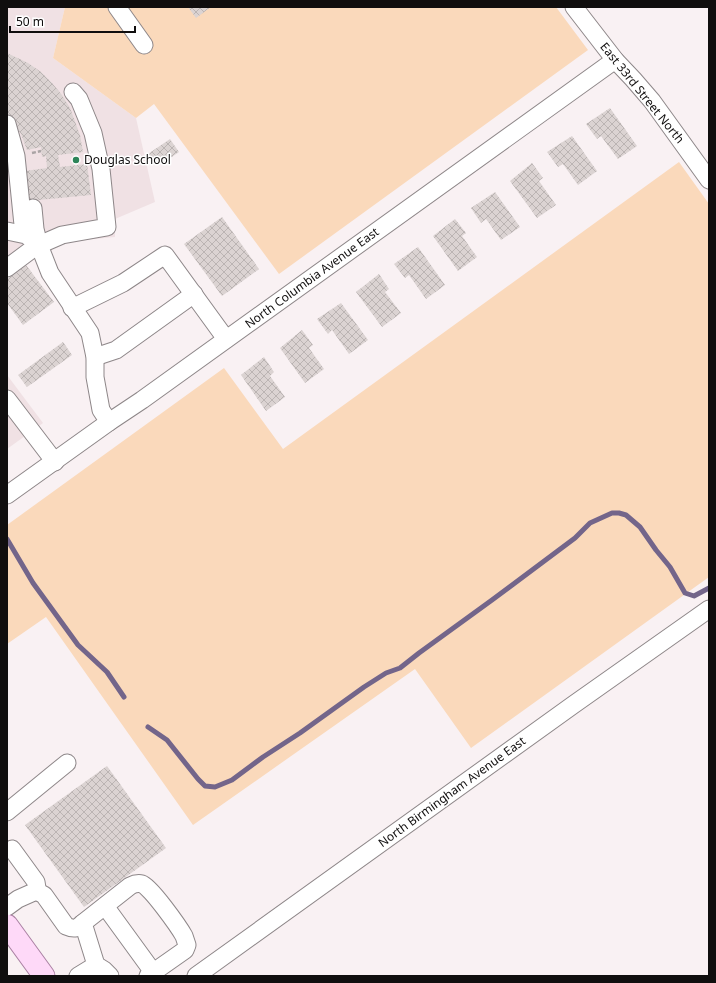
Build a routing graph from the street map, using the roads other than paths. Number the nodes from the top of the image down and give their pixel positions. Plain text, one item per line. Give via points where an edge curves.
1 (117, 7) edge
2 (574, 7) edge
3 (144, 45) dead end
4 (616, 60) junction
5 (73, 92) dead end
6 (7, 124) edge
7 (709, 180) edge
8 (33, 208) dead end
9 (7, 231) edge
10 (32, 240) junction
11 (7, 268) edge
12 (194, 294) junction
13 (72, 308) junction
14 (226, 339) junction
15 (95, 357) junction
16 (7, 399) edge
17 (110, 422) junction
18 (55, 462) junction
19 (7, 495) edge
20 (709, 609) edge
21 (67, 763) dead end
22 (7, 812) edge
23 (12, 849) dead end
24 (36, 891) junction
25 (104, 906) junction
26 (7, 907) edge
27 (83, 923) junction
28 (7, 925) edge
29 (96, 964) junction
30 (157, 973) edge
31 (44, 976) edge
32 (78, 976) edge
33 (110, 976) edge
34 (196, 976) edge

1 - 3 street
2 - 4 street, East 33rd Street North
4 - 7 street, East 33rd Street North via 652,100
4 - 14 street, North Columbia Avenue East
5 - 10 street via 79,99 93,133 101,169 107,227
6 - 10 street via 16,156 23,225
8 - 10 street via 35,230
9 - 10 street
10 - 11 street
10 - 13 street
12 - 13 street via 165,255 123,282
12 - 14 street
12 - 15 street via 116,350
13 - 15 street via 90,333
14 - 17 street, North Columbia Avenue East
15 - 17 street via 95,377 102,410
16 - 18 street
17 - 18 street, North Columbia Avenue East
18 - 19 street, North Columbia Avenue East
20 - 34 street, North Birmingham Avenue East
21 - 22 street
23 - 24 street via 36,882
24 - 26 street
24 - 27 street via 44,895 66,926 71,929
25 - 27 street
25 - 30 street
25 - 30 street via 130,886 138,883 148,888 184,936 187,945
27 - 29 street
28 - 31 main road
29 - 32 street
29 - 33 street

